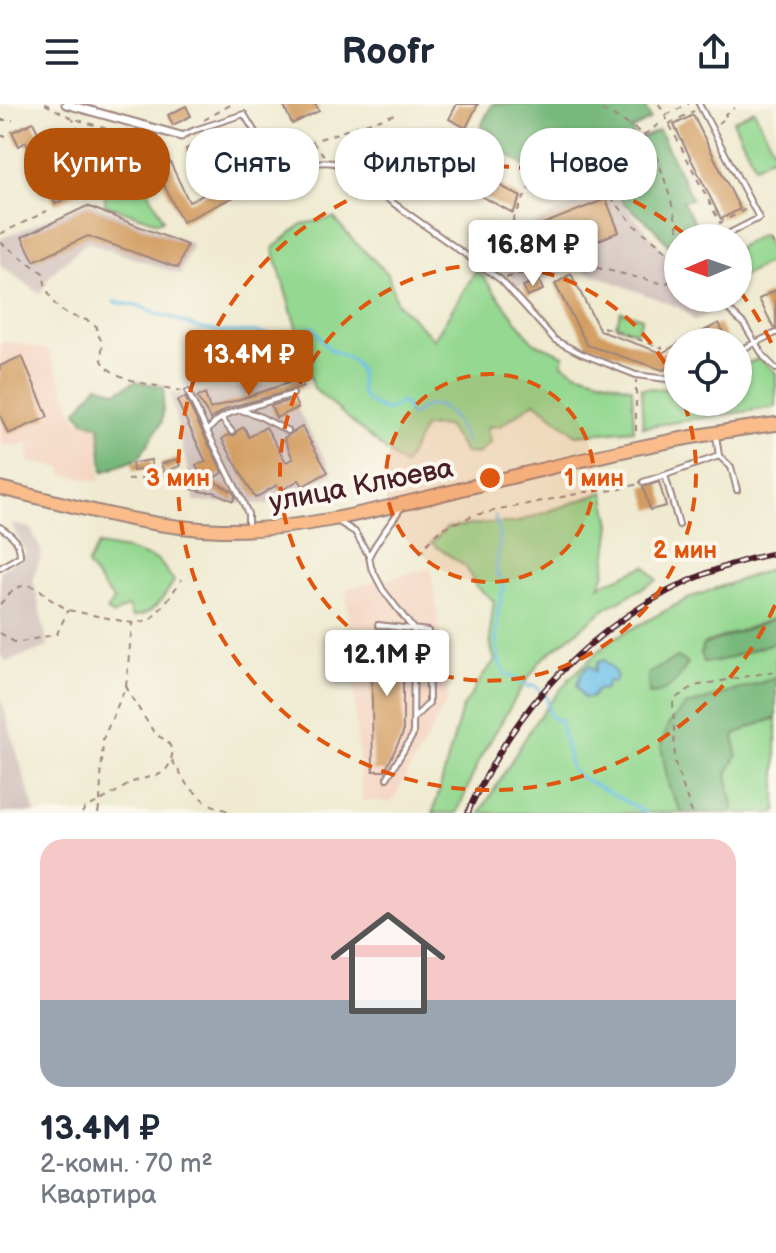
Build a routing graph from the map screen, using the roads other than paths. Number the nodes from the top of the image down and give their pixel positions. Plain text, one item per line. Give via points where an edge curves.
1 (66, 104) edge
2 (698, 107) edge
3 (181, 136) joint
4 (747, 224) edge
5 (731, 312) edge
6 (776, 333) edge
7 (756, 343) junction
8 (752, 345) edge
9 (776, 369) edge
10 (664, 379) edge
11 (188, 392) road end
12 (293, 394) dead end
13 (243, 411) junction
14 (221, 418) junction
15 (776, 424) edge
16 (207, 431) junction
17 (288, 431) dead end
18 (232, 432) dead end
19 (716, 432) junction
20 (719, 456) junction
21 (665, 475) junction
22 (643, 482) road end
23 (0, 488) edge
24 (737, 490) dead end
25 (403, 505) junction
26 (335, 520) junction
27 (679, 525) dead end
28 (0, 527) edge
29 (248, 529) junction
30 (369, 556) junction
31 (0, 568) edge
32 (378, 625) dead end
33 (414, 630) junction
34 (414, 719) junction
35 (387, 778) dead end

1 - 3 street
2 - 4 lane via 759,218
3 - 10 lane via 244,114 280,176 321,161 340,165 501,280 555,340 636,375
5 - 7 lane
6 - 7 lane
7 - 8 lane
7 - 9 lane
11 - 16 lane
12 - 13 lane
13 - 14 lane
13 - 17 lane
14 - 16 lane
14 - 18 lane
15 - 19 main road, улица Клюева
16 - 29 lane via 248,514
19 - 20 lane
19 - 25 main road, улица Клюева
20 - 21 lane
20 - 24 lane via 731,467
21 - 22 lane
21 - 27 lane
23 - 29 main road, улица Клюева via 158,524
25 - 26 main road, улица Клюева
25 - 30 lane
26 - 29 main road, улица Клюева
26 - 30 lane via 355,532
28 - 31 lane via 20,547 20,556
30 - 33 lane via 383,590
32 - 33 lane
33 - 34 lane
33 - 34 lane via 428,631 429,703
34 - 35 lane via 413,735

